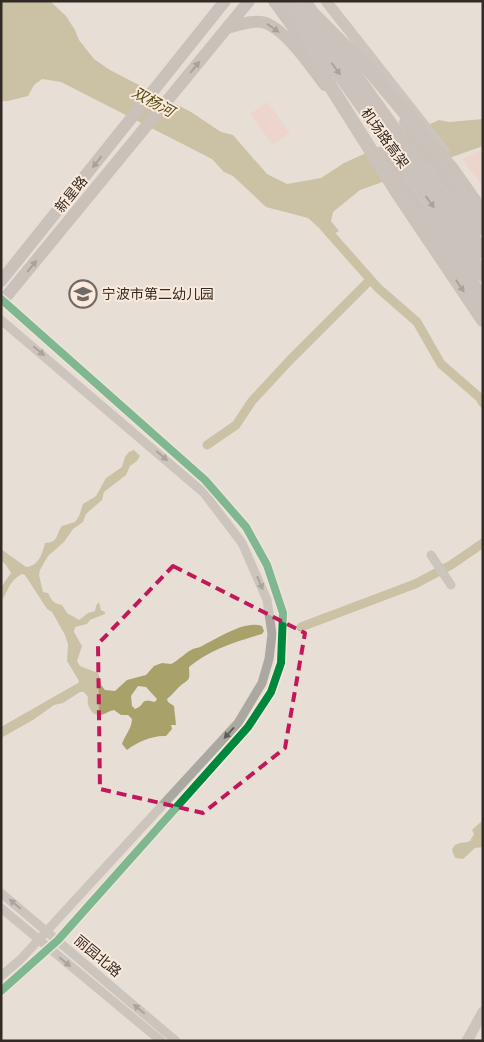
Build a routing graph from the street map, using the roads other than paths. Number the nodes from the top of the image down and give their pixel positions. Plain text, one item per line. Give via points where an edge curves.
1 (249, 1) edge
2 (274, 1) edge
3 (287, 1) edge
4 (326, 1) edge
5 (223, 3) edge
6 (307, 9) edge
7 (227, 28) junction
8 (376, 148) junction
9 (457, 194) joint
10 (483, 204) edge
11 (483, 213) edge
12 (424, 215) joint
13 (483, 229) edge
14 (483, 252) edge
15 (483, 275) edge
16 (1, 281) edge
17 (483, 299) edge
18 (2, 301) edge
19 (1, 320) edge
20 (483, 320) edge
21 (431, 555) dead end
22 (451, 585) dead end
23 (1, 893) edge
24 (1, 908) edge
25 (47, 931) junction
26 (38, 940) junction
27 (58, 940) junction
28 (49, 949) junction
29 (1, 976) edge
30 (1, 991) edge
31 (483, 1012) edge
32 (161, 1041) edge
33 (176, 1041) edge
34 (466, 1041) edge

1 - 7 main road, 新星路
2 - 8 main road
3 - 6 highway, 机场路高架
4 - 10 main road
5 -> 16 main road, 新星路
6 - 9 main road via 318,12
6 - 11 highway, bridge via 369,70 452,169
6 - 14 highway, 机场路高架, bridge
6 -> 15 highway, 机场路高架, bridge
6 -> 20 highway, bridge via 324,76
7 -> 8 main road via 255,22 275,29 292,43
18 -> 7 main road, 新星路
8 - 12 main road
9 - 13 highway
12 - 17 highway
18 - 27 street via 205,480 246,527 267,565 283,614 282,663 271,692 248,727
19 -> 25 street via 204,493 242,543 266,600 272,634 262,683 238,723
21 - 22 street
25 -> 23 street, 丽园北路
24 - 26 street, 丽园北路
25 - 26 street
25 - 27 street, 丽园北路
26 - 28 street, 丽园北路
26 - 29 street
27 - 28 street
33 -> 27 street, 丽园北路
28 - 30 street
28 -> 32 street, 丽园北路
31 - 34 main road

